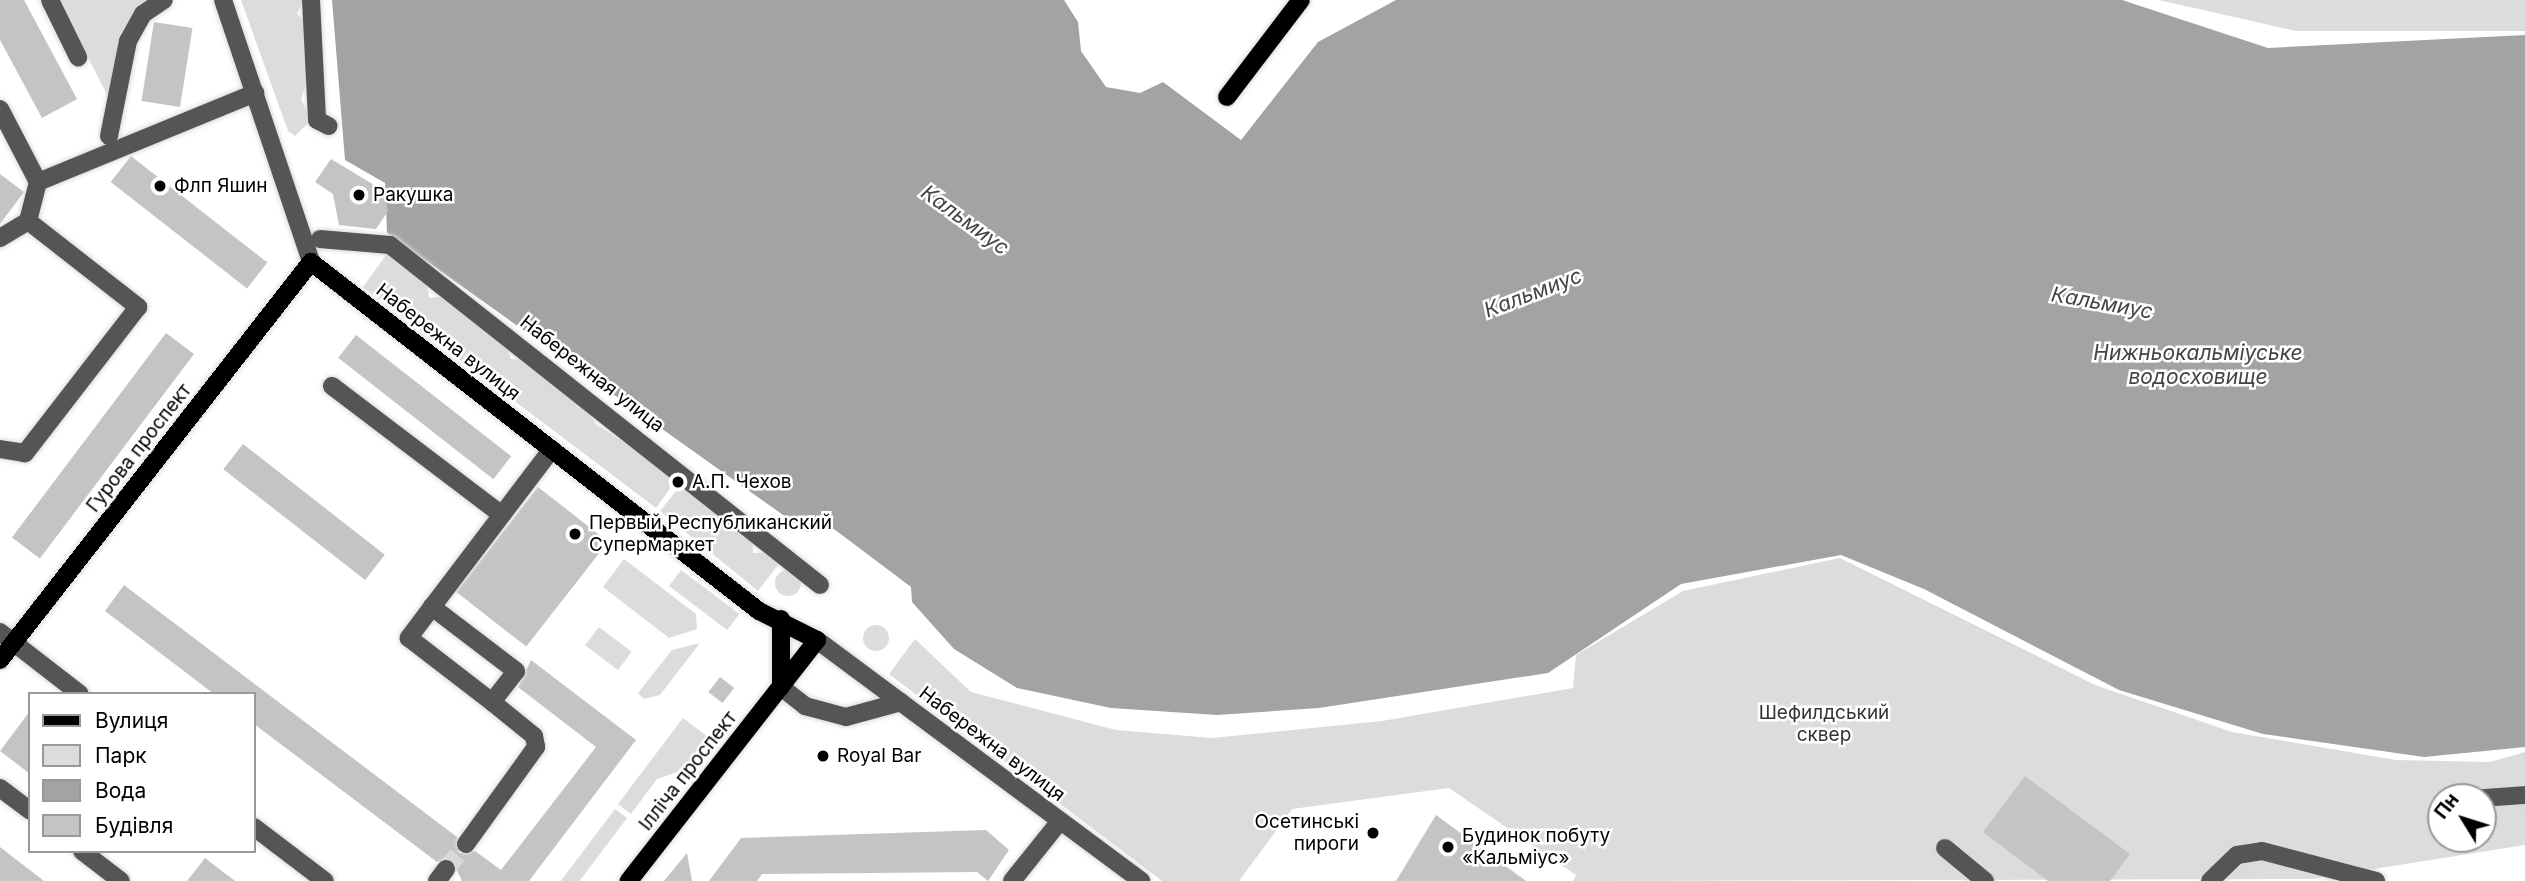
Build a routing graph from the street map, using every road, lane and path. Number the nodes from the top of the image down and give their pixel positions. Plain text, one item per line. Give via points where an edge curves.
1 (50, 0) edge
2 (164, 0) edge
3 (223, 0) edge
4 (311, 0) edge
5 (1301, 0) edge
6 (78, 57) dead end
7 (255, 93) junction
8 (1227, 97) dead end
9 (0, 108) edge
10 (329, 126) dead end
11 (109, 136) dead end
12 (37, 182) junction
13 (27, 221) junction
14 (0, 238) edge
15 (320, 239) dead end
16 (311, 262) junction
17 (332, 386) dead end
18 (0, 449) edge
19 (552, 449) junction
20 (502, 515) junction
21 (820, 585) dead end
22 (432, 607) junction
23 (781, 619) junction
24 (7, 638) edge
25 (817, 640) junction
26 (0, 660) edge
27 (781, 687) junction
28 (77, 692) edge
29 (492, 702) junction
30 (901, 702) junction
31 (0, 788) edge
32 (2525, 795) edge
33 (2497, 797) edge
34 (28, 809) edge
35 (1060, 821) junction
36 (256, 829) edge
37 (466, 844) tunnel mouth
38 (1945, 848) dead end
39 (85, 853) edge
40 (121, 881) edge
41 (325, 881) edge
42 (629, 881) edge
43 (1012, 881) edge
44 (1141, 881) edge
45 (1985, 881) edge
46 (2210, 881) edge
47 (2376, 881) edge

1 - 6 street
2 - 11 street via 143,14 128,41
3 - 7 street
4 - 10 street via 317,120
5 - 8 main road
7 - 12 street
7 - 16 street
9 - 12 street
12 - 13 street
13 - 14 street
13 - 18 street via 138,307 24,453
15 - 21 street, Набережная улица via 390,245
16 - 19 main road, Набережна вулиця
16 - 24 main road, Гурова проспект
17 - 20 street
19 - 20 street
19 - 23 main road, Набережна вулиця via 760,611
20 - 22 street
22 - 29 street via 409,638
22 - 29 street via 516,671
23 - 25 main road
23 - 27 main road
24 - 26 main road, Гурова проспект
24 - 28 street
25 - 27 main road, Ілліча проспект
25 - 30 street, Набережна вулиця
27 - 30 street via 805,706 846,717
27 - 42 main road, Ілліча проспект
29 - 37 street via 534,736 536,747
30 - 35 street, Набережна вулиця
31 - 34 street
32 - 33 street
35 - 43 street
35 - 44 street, Набережна вулиця
36 - 41 street
38 - 45 street
39 - 40 street
46 - 47 street via 2237,855 2262,851

